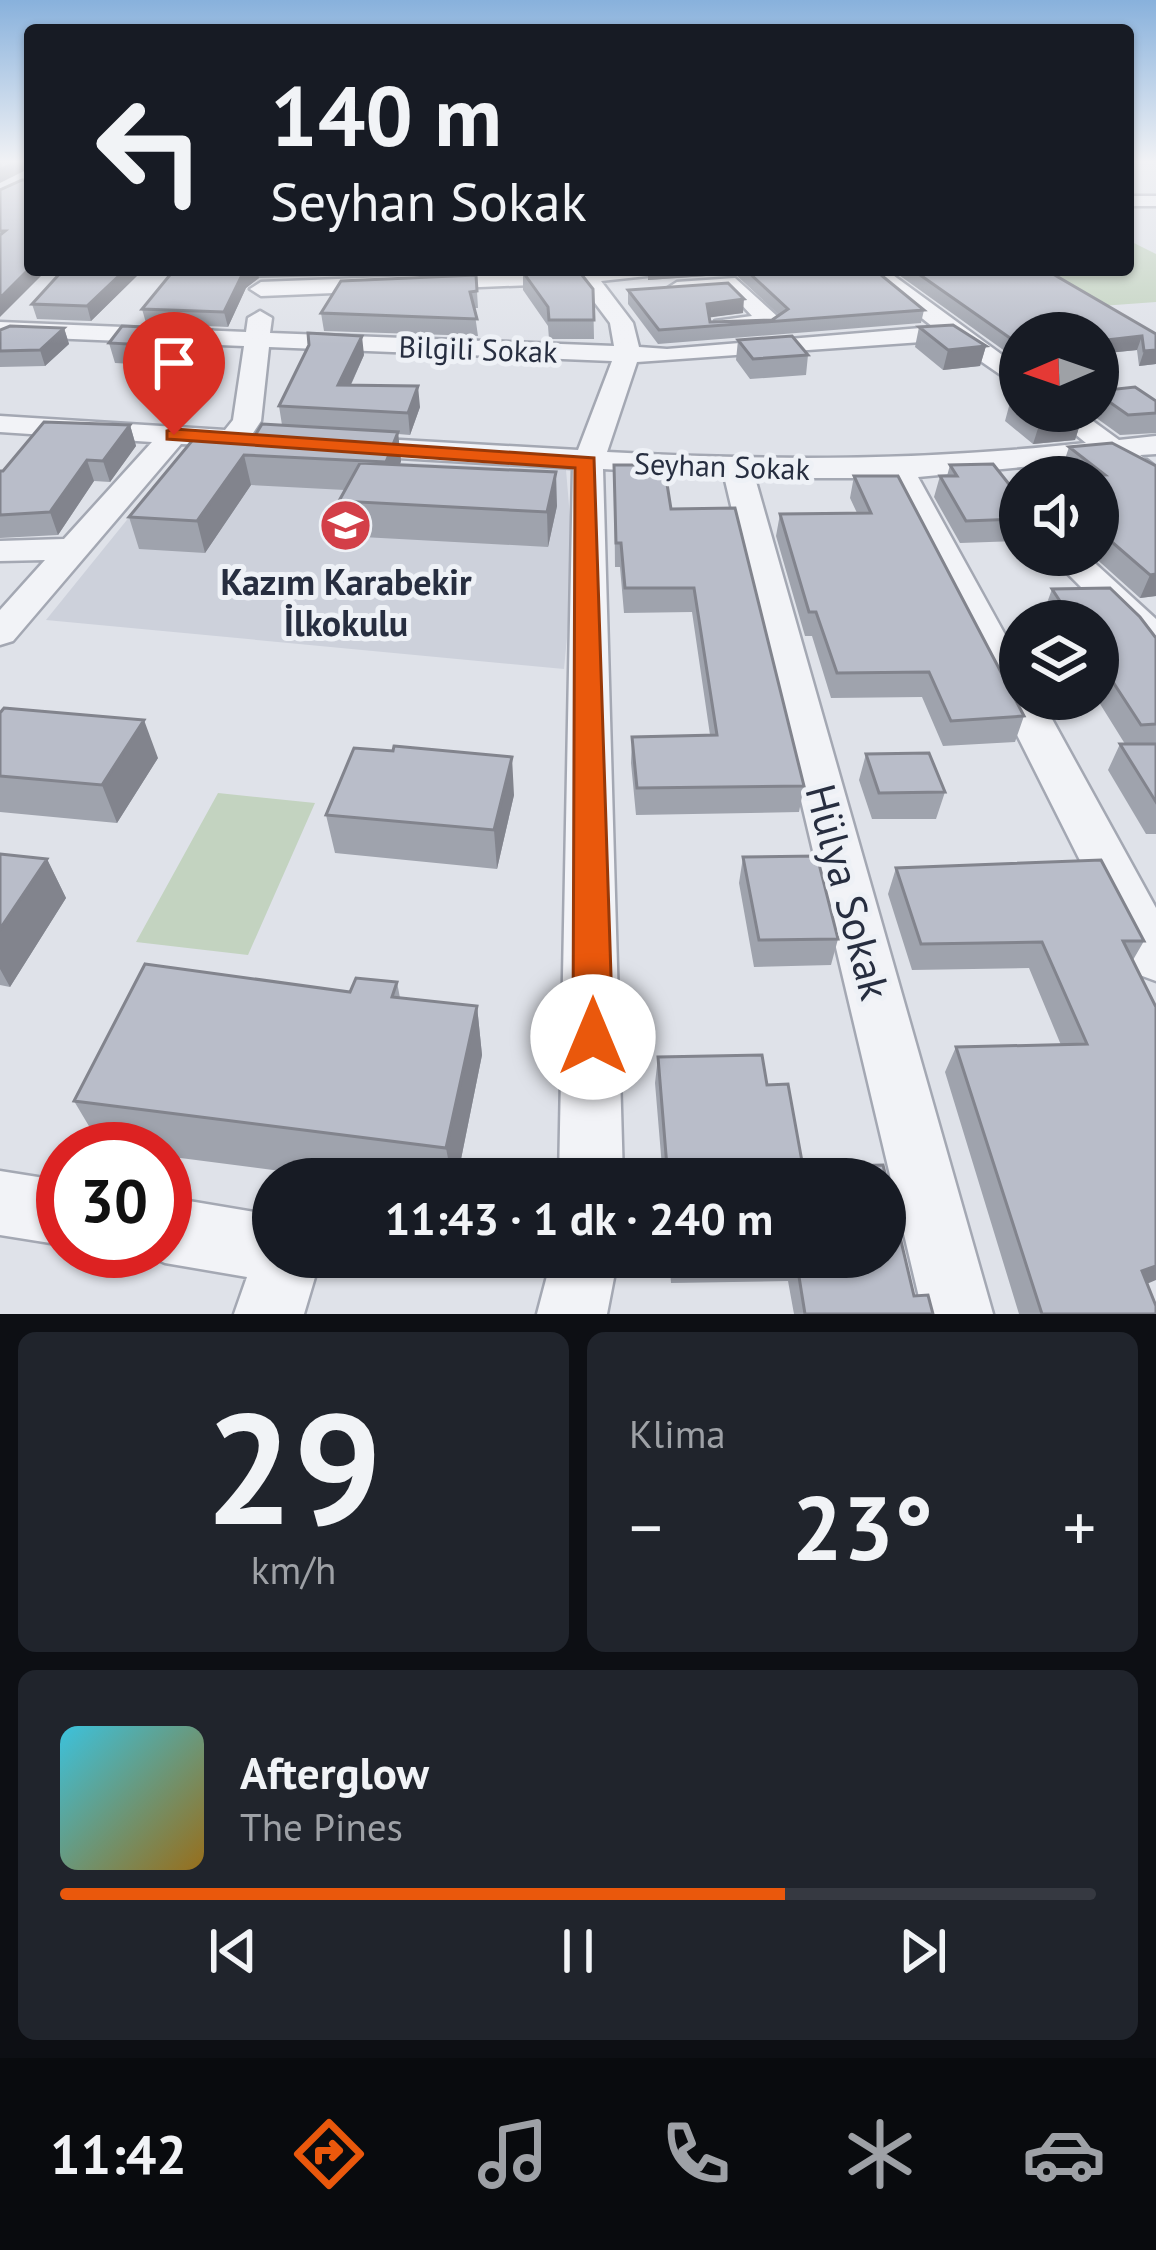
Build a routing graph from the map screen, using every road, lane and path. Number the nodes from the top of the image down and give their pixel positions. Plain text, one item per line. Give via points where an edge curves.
1 (880, 276) edge
2 (257, 279) edge
3 (589, 280) edge
4 (37, 300) edge
5 (3, 332) edge
6 (956, 332) junction
7 (260, 343) junction
8 (626, 344) junction
9 (999, 364) edge
10 (0, 424) edge
11 (1090, 432) edge
12 (174, 435) junction
13 (232, 439) junction
14 (280, 442) edge
15 (327, 445) edge
16 (1156, 445) edge
17 (1113, 449) junction
18 (586, 462) junction
19 (992, 464) junction
20 (737, 470) junction
21 (899, 470) junction
22 (999, 473) edge
23 (1156, 482) edge
24 (73, 549) junction
25 (0, 551) edge
26 (1088, 576) edge
27 (0, 633) edge
28 (1156, 640) edge
29 (1156, 958) edge
30 (591, 1158) edge
31 (0, 1203) edge
32 (36, 1209) edge
33 (192, 1234) edge
34 (252, 1244) edge
35 (281, 1278) edge
36 (580, 1278) edge
37 (269, 1314) edge
38 (572, 1314) edge
39 (958, 1314) edge

1 - 6 street
2 - 3 street
2 - 7 street
3 - 8 street
3 - 8 street via 735,284 770,322 678,329
4 - 5 street
5 - 7 street, Bilgili Sokak
6 - 8 street, Bilgili Sokak
6 - 9 street
7 - 8 street, Bilgili Sokak
7 - 13 street via 247,421
8 - 18 street
10 - 12 street
11 - 17 street
12 - 13 street
12 - 24 street
13 - 14 street
15 - 18 street, Seyhan Sokak
16 - 17 street, Seyhan Sokak
17 - 19 street, Seyhan Sokak
17 - 23 street
18 - 20 street, Seyhan Sokak
18 - 30 street
19 - 21 street, Seyhan Sokak
19 - 22 street
20 - 21 street, Seyhan Sokak
20 - 39 street, Hülya Sokak
21 - 29 street
24 - 25 street
24 - 27 street
26 - 28 street
31 - 32 street
33 - 34 street
35 - 37 street
36 - 38 street

